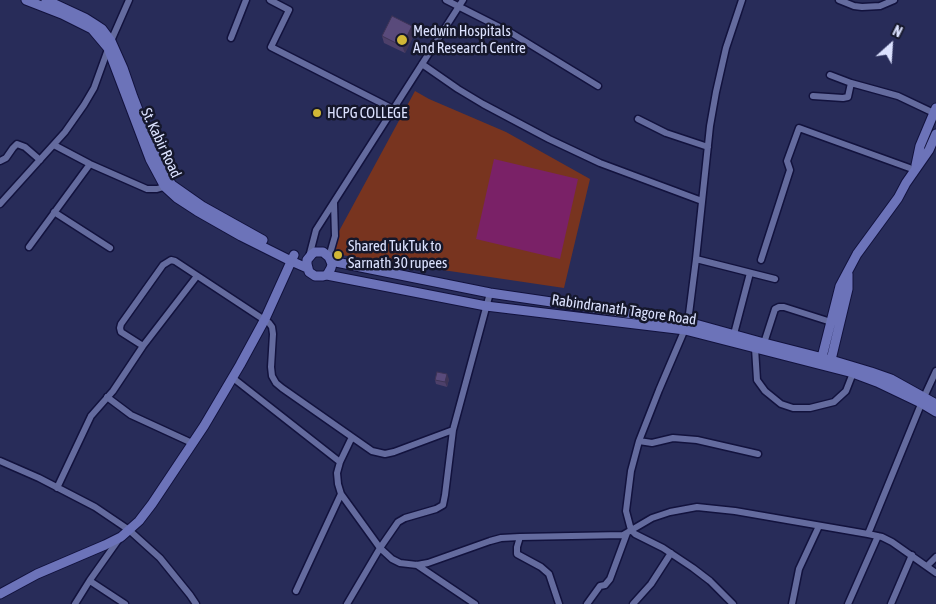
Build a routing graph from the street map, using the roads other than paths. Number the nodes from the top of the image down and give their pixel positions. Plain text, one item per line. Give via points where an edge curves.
1 (26, 0) edge
2 (46, 0) edge
3 (128, 0) edge
4 (246, 0) edge
5 (270, 0) edge
6 (446, 0) edge
7 (463, 0) edge
8 (742, 0) edge
9 (838, 0) edge
10 (894, 0) edge
11 (459, 6) junction
12 (231, 38) dead end
13 (109, 45) junction
14 (422, 64) junction
15 (830, 75) dead end
16 (851, 83) junction
17 (598, 86) dead end
18 (813, 96) dead end
19 (394, 108) junction
20 (935, 111) edge
21 (638, 118) dead end
22 (936, 134) edge
23 (54, 145) junction
24 (708, 147) junction
25 (40, 160) junction
26 (0, 161) edge
27 (90, 164) junction
28 (915, 170) junction
29 (168, 186) junction
30 (702, 201) junction
31 (334, 202) junction
32 (0, 204) edge
33 (54, 212) junction
34 (28, 247) dead end
35 (110, 248) dead end
36 (293, 258) junction
37 (330, 259) junction
38 (696, 259) junction
39 (761, 260) dead end
40 (308, 262) junction
41 (848, 271) junction
42 (750, 273) junction
43 (327, 275) junction
44 (197, 276) junction
45 (775, 279) dead end
46 (490, 293) junction
47 (486, 306) junction
48 (265, 319) junction
49 (832, 322) junction
50 (686, 326) junction
51 (734, 334) junction
52 (764, 343) junction
53 (143, 346) junction
54 (755, 348) junction
55 (826, 362) junction
56 (936, 371) edge
57 (853, 373) junction
58 (233, 378) junction
59 (107, 397) junction
60 (922, 400) junction
61 (936, 404) edge
62 (936, 412) edge
63 (453, 430) junction
64 (352, 438) junction
65 (639, 441) junction
66 (192, 444) junction
67 (758, 454) dead end
68 (0, 462) edge
69 (340, 462) junction
70 (58, 488) junction
71 (341, 494) junction
72 (819, 526) junction
73 (129, 530) junction
74 (629, 532) junction
75 (868, 534) junction
76 (878, 536) junction
77 (121, 537) junction
78 (520, 537) junction
79 (380, 548) junction
80 (670, 553) junction
81 (912, 555) junction
82 (936, 557) edge
83 (417, 565) junction
84 (927, 566) junction
85 (936, 572) edge
86 (90, 581) junction
87 (296, 591) dead end
88 (0, 594) edge
89 (75, 604) edge
90 (125, 604) edge
91 (196, 604) edge
92 (347, 604) edge
93 (475, 604) edge
94 (560, 604) edge
95 (588, 604) edge
96 (633, 604) edge
97 (733, 604) edge
98 (792, 604) edge
99 (848, 604) edge
100 (891, 604) edge

1 - 13 main road, St. Kabir Road via 92,29
2 - 13 main road, St. Kabir Road via 96,24
3 - 13 street
4 - 12 street
5 - 19 street via 289,10 270,47
6 - 11 street
7 - 11 street
8 - 24 street via 722,62
9 - 10 street via 862,7 880,6
11 - 14 street
11 - 17 street via 513,34
13 - 23 street via 94,88
13 - 29 main road, St. Kabir Road via 123,68
14 - 19 street
14 - 30 street via 483,104 557,143 600,163
15 - 16 street
16 - 18 street via 848,97
16 - 20 street via 898,96
19 - 31 street
20 - 28 main road via 920,146
21 - 24 street
22 - 28 main road
23 - 25 street
23 - 27 street
24 - 30 street
25 - 26 street via 18,144
25 - 32 street
27 - 29 street via 147,189
27 - 33 street
28 - 39 street via 799,128 787,161 790,170
28 - 41 main road via 856,254
29 - 36 main road, St. Kabir Road
30 - 38 street
31 - 37 street via 335,236
31 - 40 street via 316,230
33 - 34 street
33 - 35 street
36 - 40 main road, St. Kabir Road
36 - 48 main road
37 - 40 main road, Rabindranath Tagore Road via 323,252 315,252
37 - 43 main road via 331,268
37 - 46 main road, Rabindranath Tagore Road
38 - 42 street
38 - 50 street
40 - 43 main road, Rabindranath Tagore Road via 309,272 315,276
41 - 49 main road via 840,286
41 - 55 main road via 848,289
42 - 45 street
42 - 51 street
43 - 47 main road, Rabindranath Tagore Road
44 - 48 street
44 - 53 street
44 - 53 street via 175,260 163,265 120,328 121,332
46 - 47 street
46 - 50 main road, Rabindranath Tagore Road
47 - 50 main road, Rabindranath Tagore Road
47 - 63 street
48 - 58 main road
48 - 64 street via 272,328 271,367 276,383
49 - 52 street via 779,307 775,310
49 - 55 main road
50 - 51 main road, Rabindranath Tagore Road
50 - 54 main road, Rabindranath Tagore Road
50 - 65 street
51 - 52 main road, Rabindranath Tagore Road
52 - 55 main road, Rabindranath Tagore Road
53 - 59 street
54 - 55 main road, Rabindranath Tagore Road
54 - 57 street via 757,380 781,404 793,408 834,402 846,391
55 - 57 main road, Rabindranath Tagore Road
55 - 60 main road, Rabindranath Tagore Road via 891,379
56 - 60 street
57 - 60 main road, Rabindranath Tagore Road
58 - 66 main road
58 - 69 street
59 - 66 street via 131,416
59 - 70 street via 91,416
60 - 61 main road, Rabindranath Tagore Road
60 - 62 main road, Rabindranath Tagore Road
60 - 75 street
63 - 64 street via 385,454 372,451
63 - 79 street via 442,505 398,522
64 - 69 street
65 - 67 street via 696,440
65 - 74 street via 626,503
66 - 73 main road via 152,504
68 - 70 street
69 - 71 street via 337,479
70 - 73 street via 96,507
71 - 79 street
71 - 87 street
72 - 74 street via 697,508 652,518
72 - 75 street
72 - 98 street via 799,569
73 - 77 main road
73 - 91 street via 160,558
74 - 78 street via 618,536
74 - 80 street
74 - 95 street via 610,580 600,586
75 - 76 street
76 - 81 street
76 - 99 street
77 - 86 street
77 - 88 main road
78 - 83 street via 490,540
78 - 94 street via 517,554 549,574
79 - 83 street via 400,563
79 - 92 street
80 - 96 street via 651,584
80 - 97 street via 710,581
81 - 84 street
81 - 100 street
82 - 84 street
83 - 93 street
84 - 85 street
86 - 89 street
86 - 90 street

